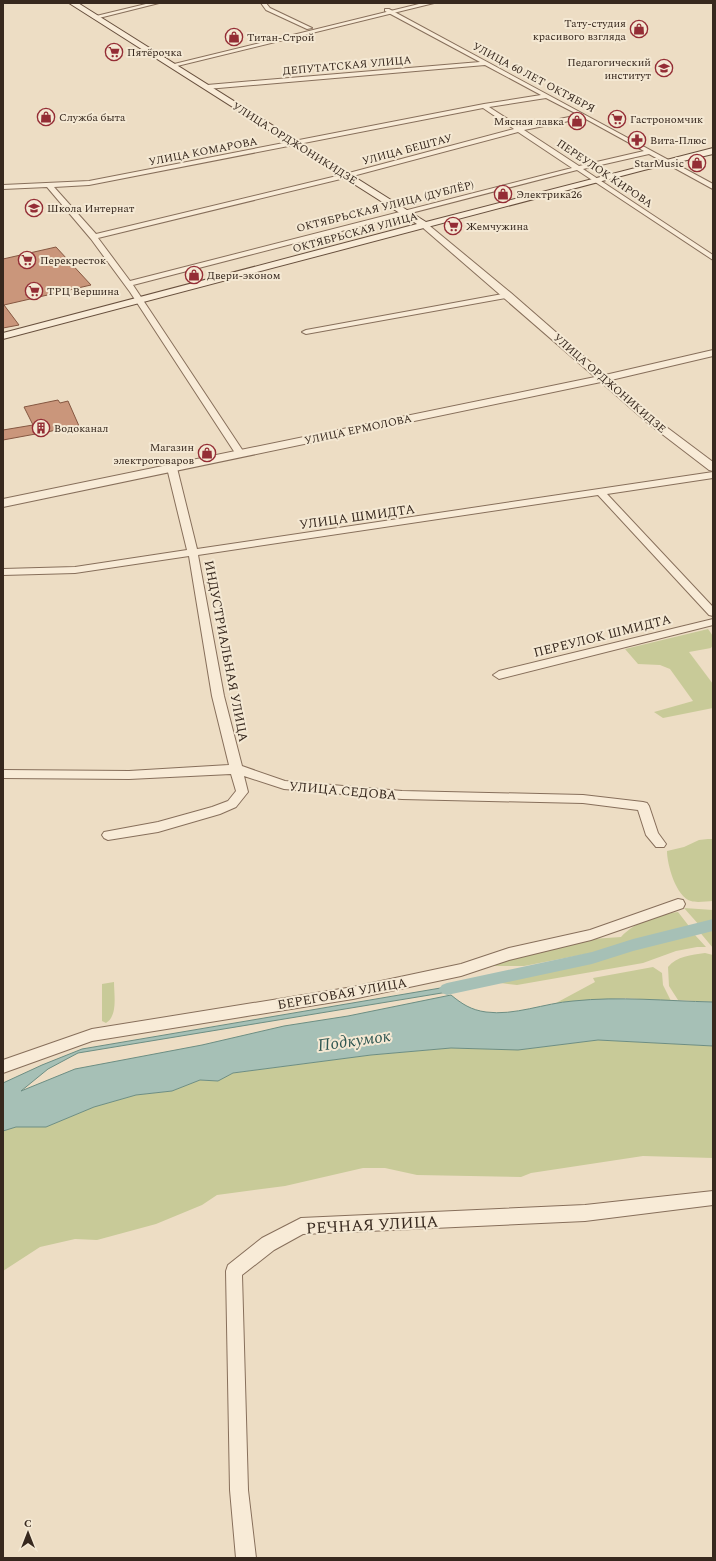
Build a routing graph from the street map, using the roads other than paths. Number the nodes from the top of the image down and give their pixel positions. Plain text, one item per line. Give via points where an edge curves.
1 (73, 3) edge
2 (157, 3) edge
3 (263, 3) edge
4 (416, 3) edge
5 (431, 3) edge
6 (389, 11) junction
7 (95, 17) junction
8 (309, 28) junction
9 (239, 48) junction
10 (488, 63) junction
11 (171, 64) junction
12 (207, 87) junction
13 (546, 96) junction
14 (484, 106) junction
15 (585, 116) junction
16 (521, 129) junction
17 (294, 143) junction
18 (713, 151) edge
19 (649, 152) junction
20 (666, 162) junction
21 (578, 168) junction
22 (347, 176) junction
23 (596, 180) junction
24 (50, 186) junction
25 (3, 187) edge
26 (713, 187) edge
27 (404, 212) junction
28 (425, 225) junction
29 (94, 237) junction
30 (713, 258) edge
31 (128, 284) junction
32 (508, 295) junction
33 (139, 301) junction
34 (306, 332) dead end
35 (3, 336) edge
36 (713, 353) edge
37 (604, 378) junction
38 (240, 454) junction
39 (172, 468) junction
40 (713, 468) edge
41 (713, 475) edge
42 (601, 493) junction
43 (3, 503) edge
44 (193, 553) junction
45 (3, 572) edge
46 (713, 613) edge
47 (713, 622) edge
48 (498, 675) dead end
49 (236, 769) junction
50 (3, 774) edge
51 (108, 835) dead end
52 (660, 844) dead end
53 (678, 904) dead end
54 (3, 1068) edge
55 (713, 1198) edge
56 (246, 1558) edge

1 - 7 main road, УЛИЦА ОРДЖОНИКИДЗЕ
2 - 7 street
3 - 8 street via 268,10
4 - 6 street
5 - 6 street
6 - 8 street
6 - 9 street
6 - 10 street, УЛИЦА 60 ЛЕТ ОКТЯБРЯ
7 - 11 main road, УЛИЦА ОРДЖОНИКИДЗЕ
8 - 9 street
9 - 11 street
10 - 12 street, ДЕПУТАТСКАЯ УЛИЦА
10 - 13 street, УЛИЦА 60 ЛЕТ ОКТЯБРЯ
11 - 12 main road, УЛИЦА ОРДЖОНИКИДЗЕ
12 - 17 main road, УЛИЦА ОРДЖОНИКИДЗЕ
13 - 14 street, УЛИЦА КОМАРОВА
13 - 15 street, УЛИЦА 60 ЛЕТ ОКТЯБРЯ
14 - 16 street, ПЕРЕУЛОК КИРОВА
14 - 17 street, УЛИЦА КОМАРОВА
15 - 16 street, УЛИЦА БЕШТАУ
15 - 19 street, УЛИЦА 60 ЛЕТ ОКТЯБРЯ
16 - 21 street, ПЕРЕУЛОК КИРОВА
16 - 22 street, УЛИЦА БЕШТАУ
17 - 22 main road, УЛИЦА ОРДЖОНИКИДЗЕ
17 - 24 street, УЛИЦА КОМАРОВА via 89,183
18 - 20 main road, ОКТЯБРЬСКАЯ УЛИЦА
19 - 20 street, УЛИЦА 60 ЛЕТ ОКТЯБРЯ
19 - 21 street, ОКТЯБРЬСКАЯ УЛИЦА (ДУБЛЁР)
20 - 23 main road, ОКТЯБРЬСКАЯ УЛИЦА
20 - 26 street, УЛИЦА 60 ЛЕТ ОКТЯБРЯ
21 - 23 street, ПЕРЕУЛОК КИРОВА
21 - 27 street, ОКТЯБРЬСКАЯ УЛИЦА (ДУБЛЁР)
22 - 27 main road, УЛИЦА ОРДЖОНИКИДЗЕ
22 - 29 street, УЛИЦА БЕШТАУ
23 - 28 main road, ОКТЯБРЬСКАЯ УЛИЦА
23 - 30 street, ПЕРЕУЛОК КИРОВА
24 - 25 street, УЛИЦА КОМАРОВА
24 - 29 street
27 - 28 main road, УЛИЦА ОРДЖОНИКИДЗЕ
27 - 31 street, ОКТЯБРЬСКАЯ УЛИЦА (ДУБЛЁР)
28 - 32 street, УЛИЦА ОРДЖОНИКИДЗЕ
28 - 33 main road, ОКТЯБРЬСКАЯ УЛИЦА
29 - 31 street
31 - 33 street
32 - 34 street
32 - 37 street, УЛИЦА ОРДЖОНИКИДЗЕ
33 - 35 main road, ОКТЯБРЬСКАЯ УЛИЦА
33 - 38 street
36 - 37 street, УЛИЦА ЕРМОЛОВА
37 - 38 street, УЛИЦА ЕРМОЛОВА
37 - 40 street, УЛИЦА ОРДЖОНИКИДЗЕ via 653,422
38 - 39 street, УЛИЦА ЕРМОЛОВА
39 - 43 street, УЛИЦА ЕРМОЛОВА
39 - 44 street, ИНДУСТРИАЛЬНАЯ УЛИЦА
41 - 42 street, УЛИЦА ШМИДТА
42 - 44 street, УЛИЦА ШМИДТА
42 - 46 street
44 - 45 street, УЛИЦА ШМИДТА via 74,570
44 - 49 street, ИНДУСТРИАЛЬНАЯ УЛИЦА via 218,696
47 - 48 street, ПЕРЕУЛОК ШМИДТА
49 - 50 street, УЛИЦА СЕДОВА via 129,775
49 - 51 street, ИНДУСТРИАЛЬНАЯ УЛИЦА via 242,792 232,804 182,821
49 - 52 street, УЛИЦА СЕДОВА via 284,785 402,795 583,800 643,806 652,835
53 - 54 street, БЕРЕГОВАЯ УЛИЦА via 591,935 509,954 461,970 353,993 92,1035
55 - 56 street, РЕЧНАЯ УЛИЦА via 585,1214 301,1226 268,1244 234,1271 239,1490

